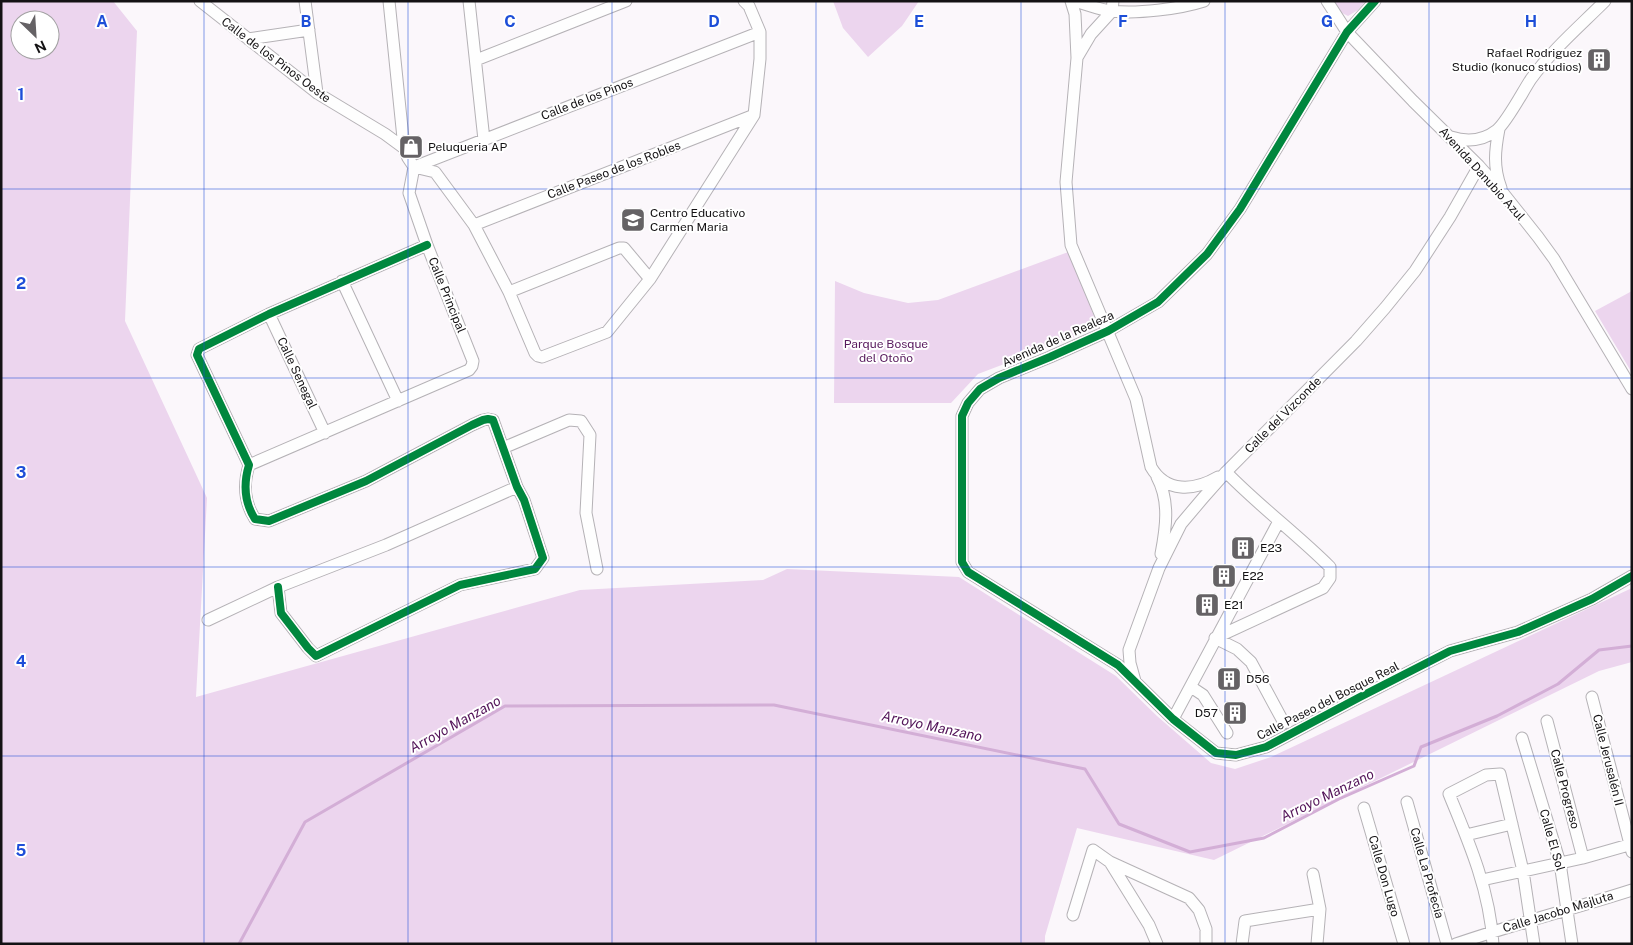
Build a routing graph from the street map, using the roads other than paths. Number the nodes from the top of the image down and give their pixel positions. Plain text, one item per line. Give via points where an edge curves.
1 (200, 1) edge
2 (305, 1) edge
3 (389, 1) edge
4 (469, 1) edge
5 (626, 1) edge
6 (744, 1) edge
7 (1073, 1) edge
8 (1204, 1) edge
9 (1327, 1) edge
10 (1375, 1) edge
11 (1605, 1) edge
12 (1112, 6) edge
13 (309, 30) junction
14 (760, 32) junction
15 (1347, 32) junction
16 (248, 39) junction
17 (1077, 58) junction
18 (476, 60) junction
19 (317, 93) junction
20 (754, 115) junction
21 (1499, 129) junction
22 (1450, 137) junction
23 (484, 140) junction
24 (404, 148) junction
25 (1479, 166) junction
26 (414, 167) junction
27 (1503, 193) junction
28 (474, 225) junction
29 (427, 245) junction
30 (650, 279) junction
31 (342, 281) junction
32 (509, 292) junction
33 (269, 314) junction
34 (1108, 331) junction
35 (1632, 389) edge
36 (398, 401) junction
37 (325, 433) junction
38 (504, 448) junction
39 (249, 465) junction
40 (1151, 467) junction
41 (1226, 472) junction
42 (517, 487) junction
43 (1279, 521) junction
44 (962, 562) joint
45 (1159, 568) junction
46 (597, 569) dead end
47 (1632, 576) edge
48 (278, 587) junction
49 (208, 620) dead end
50 (1215, 638) junction
51 (1129, 650) junction
52 (1109, 660) junction
53 (1136, 682) junction
54 (1191, 687) junction
55 (1592, 697) dead end
56 (1174, 719) junction
57 (1547, 721) dead end
58 (1284, 723) dead end
59 (1227, 733) dead end
60 (1522, 738) dead end
61 (1407, 802) dead end
62 (1364, 808) dead end
63 (1512, 824) junction
64 (1466, 835) junction
65 (1631, 847) edge
66 (1583, 858) junction
67 (1110, 862) junction
68 (1560, 863) junction
69 (1523, 871) junction
70 (1313, 874) dead end
71 (1482, 880) junction
72 (1632, 890) edge
73 (1320, 910) junction
74 (1568, 911) junction
75 (1074, 915) dead end
76 (1530, 921) junction
77 (1492, 932) junction
78 (1157, 944) edge
79 (1206, 944) edge
80 (1242, 944) edge
81 (1317, 944) edge
82 (1404, 944) edge
83 (1447, 944) edge
84 (1456, 944) edge
85 (1493, 944) edge
86 (1534, 944) edge
87 (1572, 944) edge

1 - 16 street, Calle de los Pinos Oeste
2 - 13 street
3 - 24 street
4 - 18 street
5 - 18 street
6 - 14 street
7 - 12 street
7 - 17 street
8 - 12 street via 1154,10
9 - 15 street, Avenida Danubio Azul
10 - 15 street, Avenida de la Realeza
11 - 21 street via 1541,67
12 - 17 street
13 - 16 street
13 - 19 street
14 - 20 street
14 - 23 street, Calle de los Pinos
15 - 22 street, Avenida Danubio Azul
15 - 34 street, Avenida de la Realeza via 1240,210 1207,254 1158,302
16 - 19 street, Calle de los Pinos Oeste
17 - 34 street via 1066,182 1071,246
18 - 23 street
19 - 24 street, Calle de los Pinos Oeste
20 - 28 street, Calle Paseo de los Robles
20 - 30 street
21 - 22 street via 1476,140
21 - 27 street via 1494,161
22 - 25 street, Avenida Danubio Azul
23 - 26 street, Calle de los Pinos
24 - 26 street
25 - 27 street, Avenida Danubio Azul
25 - 41 street, Calle del Vizconde via 1419,264 1385,308
26 - 28 street via 435,172
26 - 29 street, Calle Principal via 409,193
27 - 35 street, Avenida Danubio Azul via 1554,259
28 - 32 street
29 - 31 street
29 - 36 street, Calle Principal via 473,361 469,370
30 - 32 street via 624,248 619,248
30 - 32 street via 608,332 542,357 535,353
31 - 33 street
31 - 36 street
33 - 37 street, Calle Senegal
33 - 39 street via 204,346 197,355
34 - 40 street via 1136,399
34 - 44 street, Avenida de la Realeza via 999,378 980,389 968,403 962,416
36 - 37 street
37 - 39 street
38 - 39 street via 493,420 483,420 366,481 269,521 255,519 247,507 245,479
38 - 42 street
38 - 46 street via 569,420 581,421 590,435 586,513
40 - 41 street via 1164,482 1178,487 1197,486
40 - 45 street via 1165,498 1166,524
41 - 43 street
41 - 45 street, Calle del Vizconde via 1181,524
42 - 48 street via 386,545
42 - 48 street via 543,558 535,569 460,585 316,656 281,613
43 - 50 street
43 - 50 street via 1330,567 1330,578 1323,588
44 - 52 street, Calle Paseo del Bosque Real via 968,572
45 - 51 street, Calle del Vizconde
47 - 56 street, Calle Paseo del Bosque Real via 1592,599 1518,632 1450,651 1266,747 1236,755 1216,753
48 - 49 street
50 - 54 street
50 - 58 street via 1237,649 1252,662
51 - 52 street
51 - 53 street
52 - 53 street, Calle Paseo del Bosque Real
53 - 56 street, Calle Paseo del Bosque Real
54 - 56 street
54 - 59 street via 1203,696
55 - 65 street, Calle Jerusalén II
57 - 66 street, Calle Progreso
60 - 68 street, Calle El Sol
61 - 83 street, Calle La Profecía
62 - 82 street, Calle Don Lugo
63 - 64 street
63 - 64 street via 1500,774 1486,775 1449,794
63 - 69 street
64 - 71 street
65 - 66 street
66 - 68 street
67 - 75 street via 1093,850
67 - 78 street via 1149,924
67 - 79 street via 1189,898 1199,910 1206,929
68 - 69 street
68 - 74 street, Calle El Sol
69 - 71 street
69 - 76 street
70 - 73 street
71 - 77 street
72 - 74 street, Calle Jacobo Majluta
73 - 80 street via 1245,921
73 - 81 street
74 - 76 street, Calle Jacobo Majluta
74 - 87 street, Calle El Sol
76 - 77 street, Calle Jacobo Majluta
76 - 86 street
77 - 84 street, Calle Jacobo Majluta
77 - 85 street

